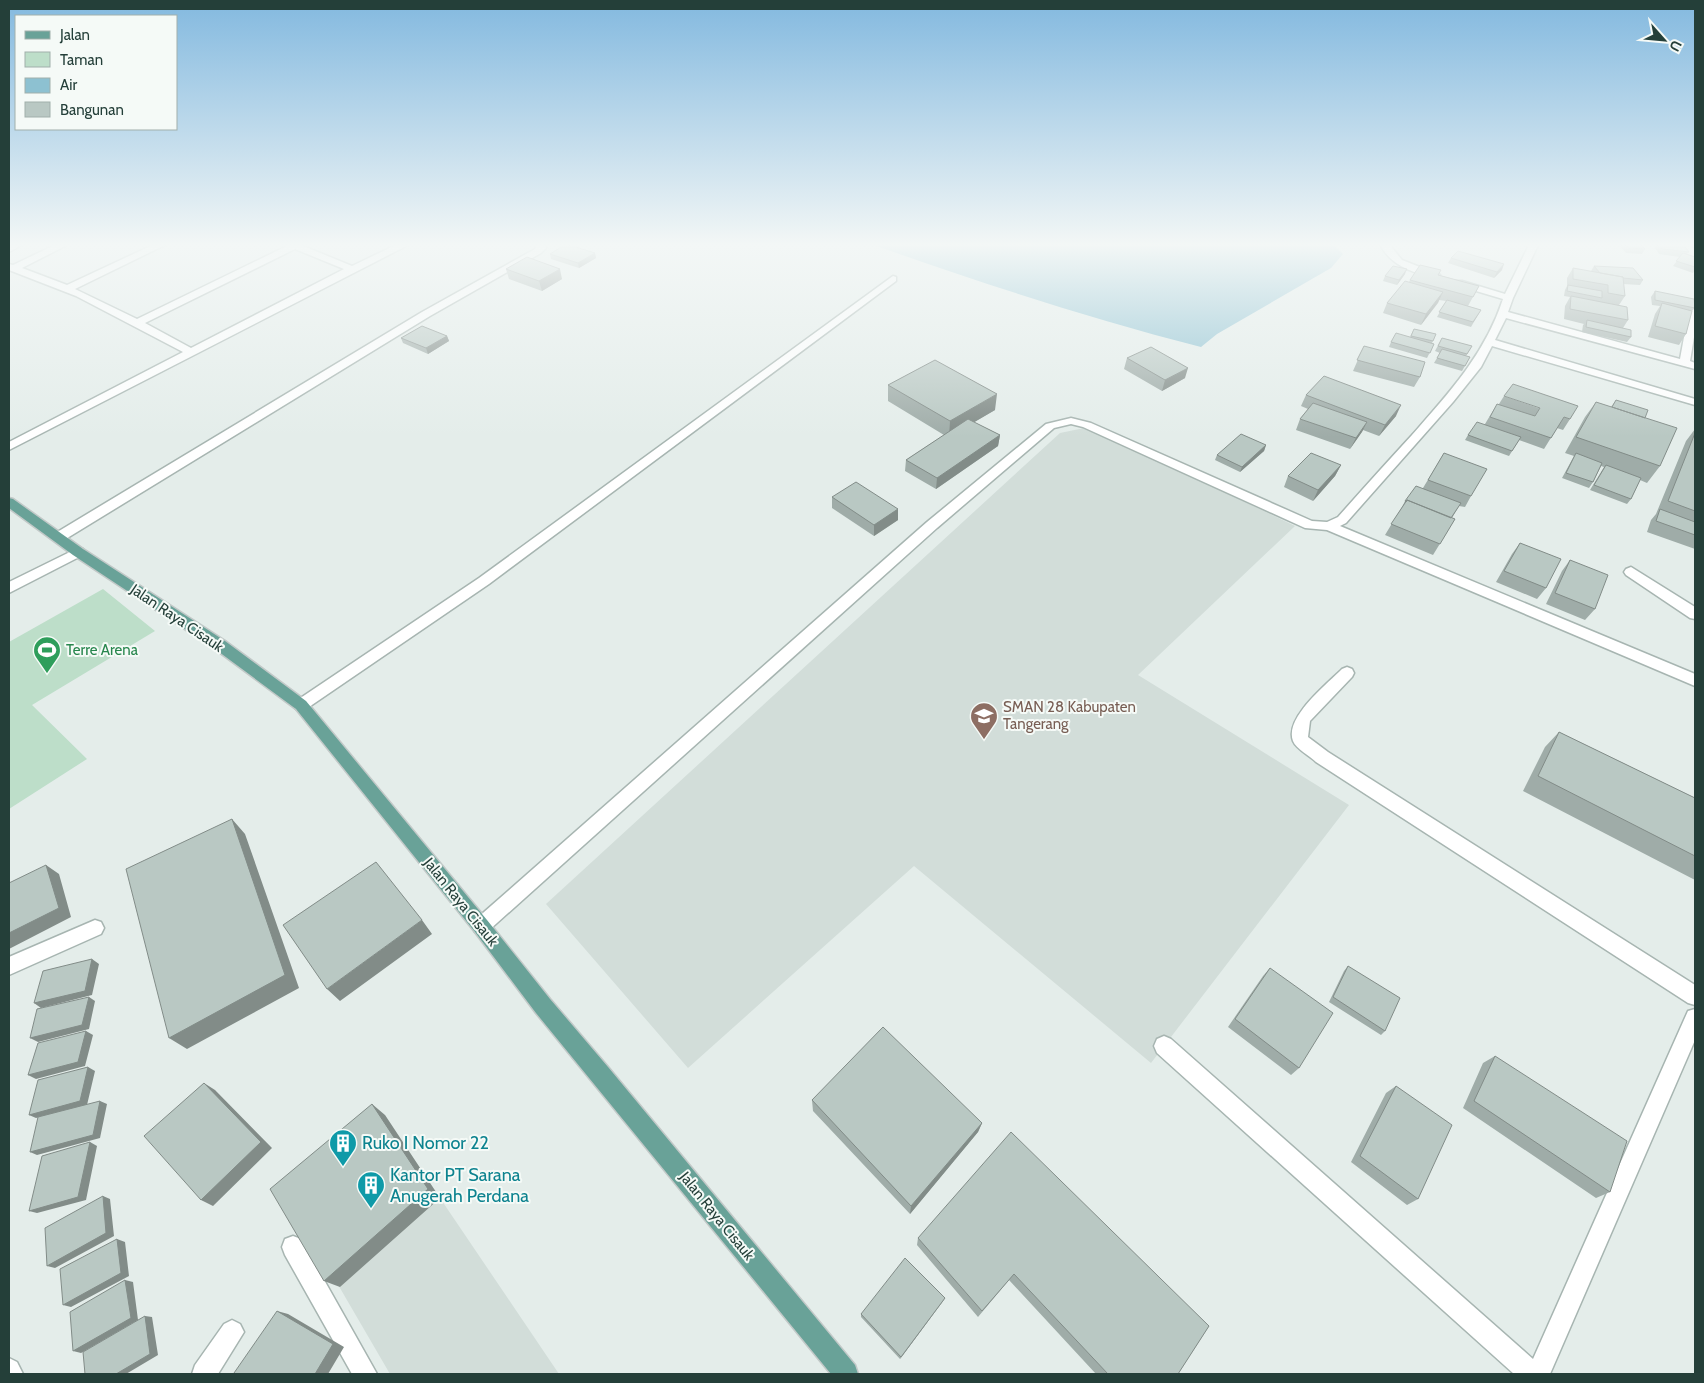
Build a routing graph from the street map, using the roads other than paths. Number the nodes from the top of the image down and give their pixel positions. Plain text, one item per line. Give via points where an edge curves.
1 (105, 308) edge
2 (167, 308) edge
3 (278, 308) edge
4 (437, 308) edge
5 (853, 308) edge
6 (1505, 308) edge
7 (1695, 308) edge
8 (1503, 314) junction
9 (137, 323) junction
10 (1489, 342) junction
11 (192, 352) junction
12 (1684, 364) junction
13 (1695, 366) edge
14 (1695, 402) edge
15 (9, 446) edge
16 (9, 502) edge
17 (1330, 526) junction
18 (59, 537) junction
19 (78, 552) junction
20 (1631, 572) dead end
21 (9, 588) edge
22 (1695, 614) edge
23 (1347, 673) dead end
24 (1695, 680) edge
25 (300, 705) junction
26 (481, 926) junction
27 (95, 928) dead end
28 (9, 966) edge
29 (1695, 996) edge
30 (1695, 1018) edge
31 (1164, 1046) dead end
32 (293, 1247) edge
33 (232, 1332) dead end
34 (9, 1370) edge
35 (11, 1374) edge
36 (204, 1374) edge
37 (365, 1374) edge
38 (846, 1374) edge
39 (1532, 1374) edge
40 (1538, 1374) edge

1 - 9 street
2 - 9 street
3 - 11 street
4 - 18 street
5 - 25 street via 484,581
6 - 8 street
7 - 12 street
8 - 10 street
8 - 12 street
9 - 11 street
10 - 14 street
10 - 17 street via 1477,365 1450,400 1342,520
11 - 15 street
12 - 13 street
16 - 18 main road, Jalan Raya Cisauk
17 - 24 street
17 - 26 street via 1310,525 1087,425 1071,421 1050,426 932,525
18 - 19 main road, Jalan Raya Cisauk
19 - 21 street
19 - 25 main road, Jalan Raya Cisauk via 220,645
20 - 22 street
23 - 29 street via 1303,719 1300,739 1330,762
25 - 26 main road, Jalan Raya Cisauk
26 - 38 main road, Jalan Raya Cisauk
27 - 28 street
30 - 40 street
31 - 39 street
32 - 37 street
33 - 36 street
34 - 35 street

